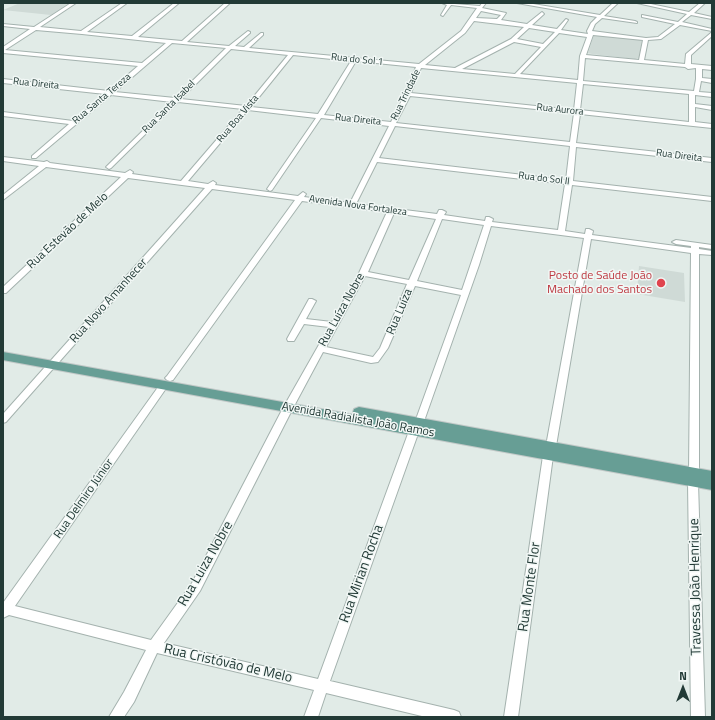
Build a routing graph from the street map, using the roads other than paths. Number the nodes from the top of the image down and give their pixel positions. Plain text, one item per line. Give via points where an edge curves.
1 (74, 3) edge
2 (125, 3) edge
3 (177, 3) edge
4 (228, 3) edge
5 (444, 3) edge
6 (450, 3) edge
7 (519, 3) edge
8 (616, 3) edge
9 (640, 3) edge
10 (534, 4) edge
11 (703, 4) edge
12 (658, 5) edge
13 (481, 6) edge
14 (570, 7) dead end
15 (566, 11) junction
16 (542, 13) dead end
17 (690, 13) junction
18 (443, 15) dead end
19 (644, 16) junction
20 (598, 17) junction
21 (712, 18) edge
22 (472, 20) junction
23 (566, 20) dead end
24 (498, 21) junction
25 (635, 22) junction
26 (678, 23) junction
27 (3, 25) edge
28 (527, 26) junction
29 (630, 27) dead end
30 (35, 28) junction
31 (558, 31) junction
32 (712, 31) edge
33 (248, 32) dead end
34 (82, 33) junction
35 (261, 34) dead end
36 (590, 35) junction
37 (133, 38) junction
38 (646, 39) junction
39 (512, 40) junction
40 (701, 41) junction
41 (170, 42) junction
42 (184, 43) junction
43 (712, 44) edge
44 (544, 46) junction
45 (230, 47) junction
46 (245, 49) junction
47 (3, 50) edge
48 (291, 54) junction
49 (583, 56) junction
50 (354, 60) junction
51 (641, 62) junction
52 (142, 65) junction
53 (419, 67) junction
54 (688, 67) junction
55 (699, 68) junction
56 (712, 68) edge
57 (455, 70) junction
58 (516, 76) junction
59 (699, 79) junction
60 (3, 81) edge
61 (712, 81) edge
62 (579, 82) junction
63 (110, 92) junction
64 (694, 93) junction
65 (408, 94) junction
66 (712, 95) edge
67 (176, 100) junction
68 (693, 105) junction
69 (248, 107) junction
70 (712, 108) edge
71 (577, 112) junction
72 (3, 114) edge
73 (320, 116) junction
74 (74, 123) junction
75 (392, 124) junction
76 (692, 124) junction
77 (712, 126) edge
78 (572, 144) junction
79 (3, 154) edge
80 (34, 157) junction
81 (3, 159) edge
82 (376, 160) junction
83 (712, 160) edge
84 (48, 162) junction
85 (108, 167) junction
86 (130, 173) junction
87 (185, 180) junction
88 (569, 182) junction
89 (213, 184) junction
90 (270, 189) junction
91 (302, 196) junction
92 (3, 198) edge
93 (712, 199) edge
94 (353, 203) junction
95 (392, 210) junction
96 (440, 214) junction
97 (489, 220) junction
98 (562, 230) junction
99 (589, 233) junction
100 (712, 247) edge
101 (695, 248) junction
102 (712, 253) edge
103 (362, 273) junction
104 (412, 283) junction
105 (3, 292) edge
106 (465, 293) junction
107 (312, 301) dead end
108 (301, 321) junction
109 (334, 325) junction
110 (291, 339) dead end
111 (3, 348) edge
112 (321, 349) junction
113 (3, 356) edge
114 (55, 361) junction
115 (167, 382) junction
116 (291, 404) junction
117 (3, 420) edge
118 (417, 426) junction
119 (550, 451) junction
120 (712, 476) edge
121 (694, 477) junction
122 (712, 485) edge
123 (4, 610) edge
124 (154, 646) junction
125 (322, 686) junction
126 (116, 717) edge
127 (311, 717) edge
128 (454, 717) edge
129 (511, 717) edge
130 (698, 717) edge

1 - 30 street
2 - 34 street
3 - 37 street
4 - 42 street
5 - 6 street
6 - 13 street
6 - 18 street
7 - 10 street
8 - 20 street
9 - 12 street
10 - 15 street
11 - 17 street
12 - 17 street
12 - 19 street
13 - 22 street, Rua Trindade
13 - 24 street via 504,14
14 - 15 street
15 - 20 street
16 - 28 street
17 - 21 street
17 - 26 street
19 - 25 street
19 - 26 street
20 - 25 street
20 - 36 street via 589,31
22 - 24 street
22 - 53 street, Rua Trindade via 459,36
23 - 31 street
24 - 28 street
25 - 29 street
26 - 32 street
26 - 38 street via 659,38
27 - 30 street, Rua do Sol 1
28 - 31 street
28 - 39 street
30 - 34 street, Rua do Sol 1
30 - 47 street
31 - 36 street
31 - 44 street
32 - 40 street
33 - 45 street, Rua Santa Isabel
34 - 37 street, Rua do Sol 1
35 - 46 street
36 - 38 street via 623,34
36 - 49 street
37 - 41 street, Rua do Sol 1
38 - 51 street
39 - 44 street
39 - 57 street
40 - 43 street
40 - 54 street via 688,55
41 - 42 street, Rua do Sol 1
41 - 52 street, Rua Santa Tereza
42 - 45 street, Rua do Sol 1
44 - 58 street
45 - 46 street, Rua do Sol 1
45 - 67 street, Rua Santa Isabel
46 - 48 street, Rua do Sol 1
47 - 52 street
48 - 50 street, Rua do Sol 1
48 - 69 street, Rua Boa Vista
49 - 51 street
49 - 62 street
50 - 53 street, Rua do Sol 1
50 - 73 street
51 - 54 street
52 - 63 street, Rua Santa Tereza
53 - 57 street, Rua do Sol 1
53 - 65 street, Rua Trindade
54 - 55 street
55 - 56 street
55 - 59 street
57 - 58 street, Rua do Sol 1
58 - 62 street, Rua do Sol 1
59 - 61 street
59 - 64 street
60 - 63 street, Rua Direita
62 - 64 street, Rua do Sol 1
62 - 71 street
63 - 67 street, Rua Direita
63 - 74 street, Rua Santa Tereza
64 - 66 street, Rua do Sol 1
64 - 68 street
65 - 71 street, Rua Aurora
65 - 75 street, Rua Trindade
67 - 69 street, Rua Direita
67 - 85 street, Rua Santa Isabel
68 - 70 street
68 - 76 street
69 - 73 street, Rua Direita
69 - 87 street, Rua Boa Vista
71 - 76 street, Rua Aurora
71 - 78 street
72 - 74 street
73 - 75 street, Rua Direita
73 - 90 street
74 - 80 street, Rua Santa Tereza
75 - 78 street, Rua Direita
75 - 82 street, Rua Trindade
76 - 77 street, Rua Aurora
78 - 83 street, Rua Direita
78 - 88 street
79 - 80 street, Avenida Nova Fortaleza
80 - 84 street, Avenida Nova Fortaleza
81 - 84 street, Avenida Nova Fortaleza
82 - 88 street, Rua do Sol II
82 - 94 street, Rua Trindade
84 - 85 street, Avenida Nova Fortaleza
84 - 86 street, Avenida Nova Fortaleza
84 - 92 street
85 - 86 street, Avenida Nova Fortaleza
86 - 87 street, Avenida Nova Fortaleza
86 - 105 street, Rua Estevão de Melo
87 - 89 street, Avenida Nova Fortaleza
88 - 93 street, Rua do Sol II
88 - 98 street
89 - 90 street, Avenida Nova Fortaleza
89 - 91 street, Avenida Nova Fortaleza
89 - 114 street, Rua Novo Amanhecer
90 - 91 street, Avenida Nova Fortaleza
91 - 94 street, Avenida Nova Fortaleza
91 - 115 street, Rua Delmiro Júnior
94 - 95 street, Avenida Nova Fortaleza
94 - 96 street, Avenida Nova Fortaleza
95 - 96 street, Avenida Nova Fortaleza
95 - 103 street, Rua Luíza Nobre
96 - 97 street, Avenida Nova Fortaleza
96 - 104 street, Rua Luíza
97 - 98 street, Avenida Nova Fortaleza
97 - 106 street, Rua Mirian Rocha
98 - 99 street, Avenida Nova Fortaleza
99 - 101 street, Avenida Nova Fortaleza
99 - 119 street, Rua Monte Flor
100 - 101 street, Avenida Nova Fortaleza
101 - 102 street, Avenida Nova Fortaleza
101 - 121 street, Travessa João Henrique
103 - 104 street
103 - 109 street, Rua Luíza Nobre
104 - 106 street
104 - 112 street, Rua Luíza via 384,348 375,360
106 - 118 street, Rua Mirian Rocha
107 - 108 street
108 - 109 street
108 - 110 street
109 - 112 street, Rua Luíza Nobre
111 - 114 main road, Avenida Radialista João Ramos
112 - 116 street, Rua Luíza Nobre
113 - 114 main road, Avenida Radialista João Ramos
114 - 115 main road, Avenida Radialista João Ramos
114 - 117 street, Rua Novo Amanhecer
115 - 116 main road, Avenida Radialista João Ramos
115 - 123 street, Rua Delmiro Júnior
116 - 118 main road, Avenida Radialista João Ramos
116 - 124 street, Rua Luiza Nobre via 196,587
118 - 119 main road, Avenida Radialista João Ramos
118 - 125 street, Rua Mirian Rocha
119 - 121 main road, Avenida Radialista João Ramos
119 - 129 street, Rua Monte Flor
120 - 121 main road, Avenida Radialista João Ramos
121 - 122 main road, Avenida Radialista João Ramos
121 - 130 street, Travessa João Henrique
123 - 124 street, Rua Cristóvão de Melo
124 - 125 street, Rua Cristóvão de Melo
124 - 126 street, Rua Luiza Nobre
125 - 127 street, Rua Mirian Rocha
125 - 128 street, Rua Cristóvão de Melo

